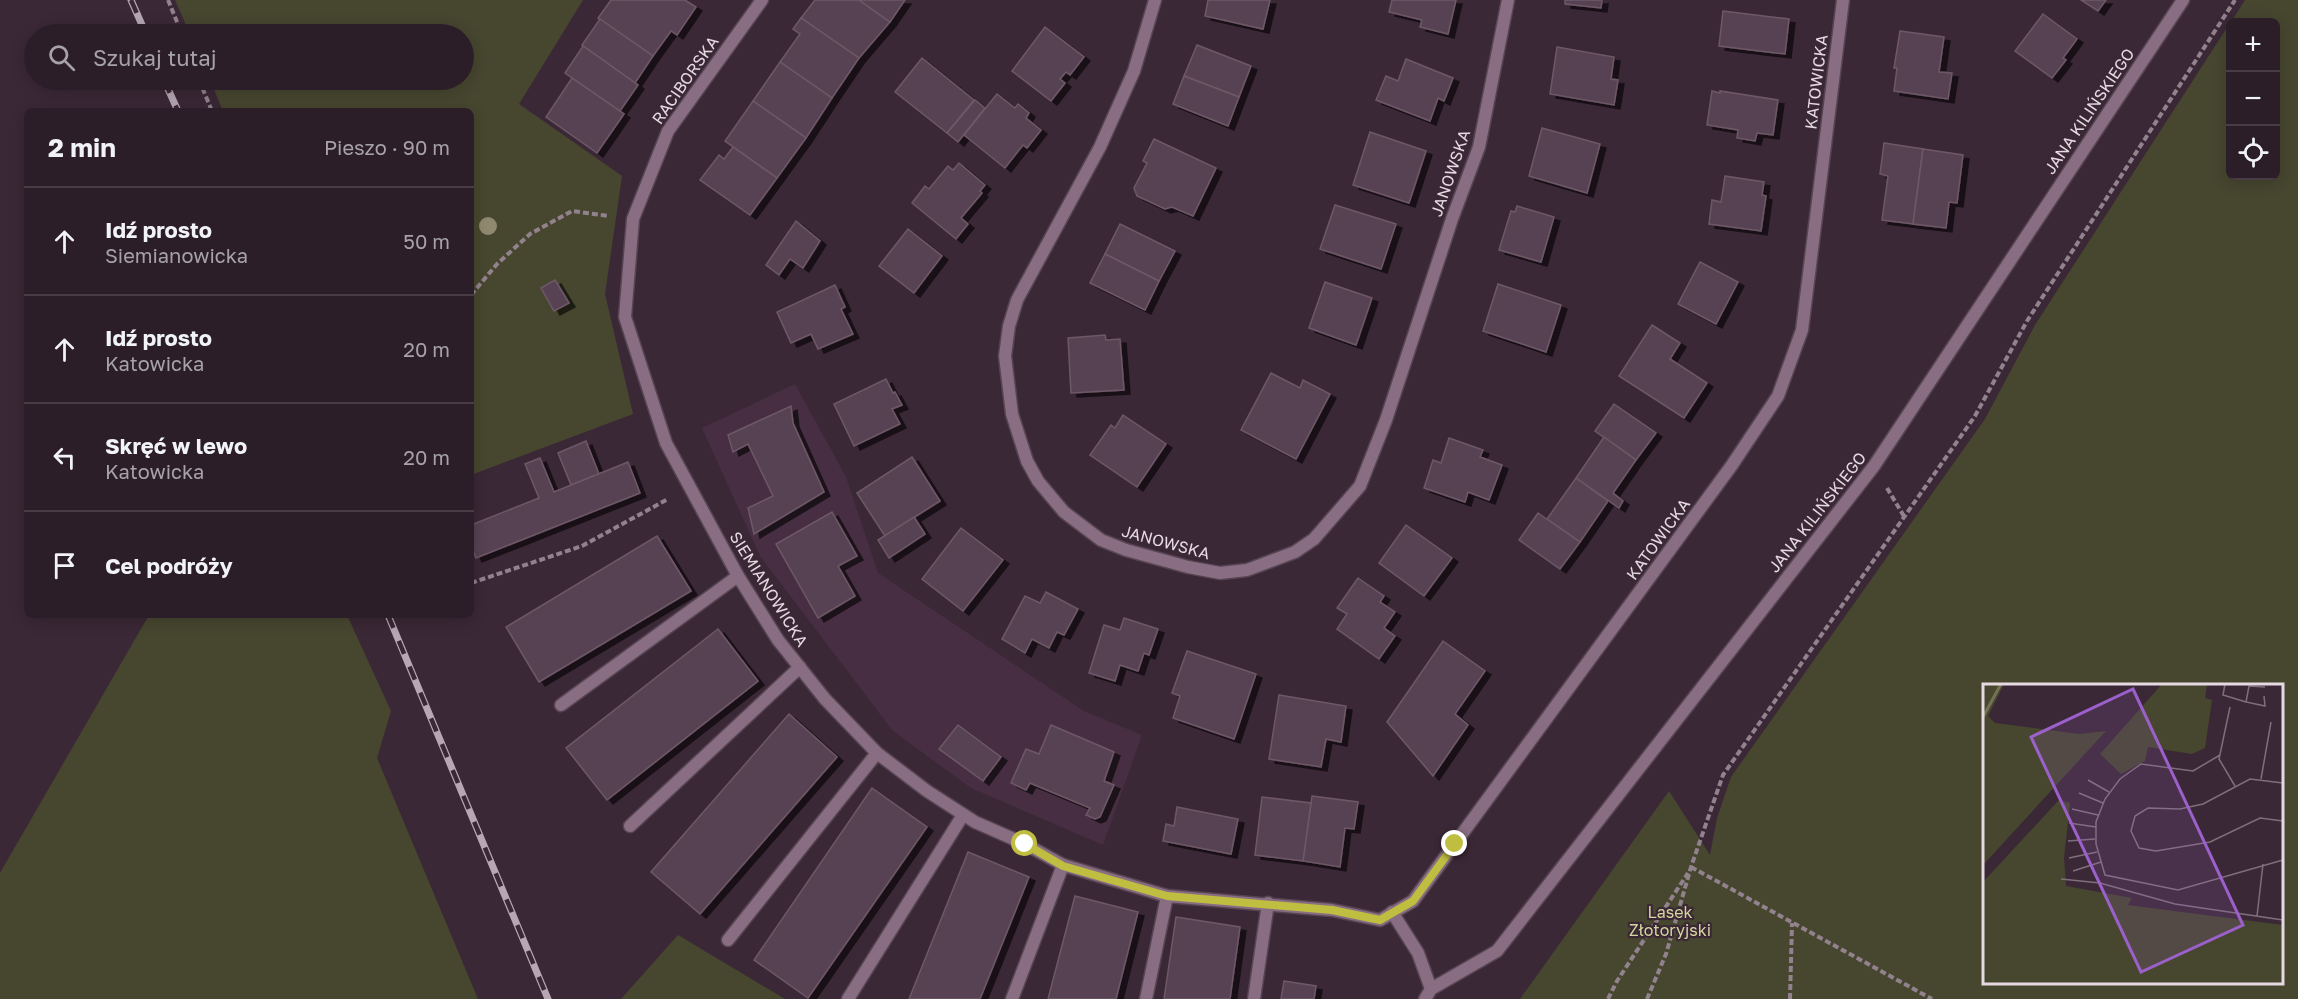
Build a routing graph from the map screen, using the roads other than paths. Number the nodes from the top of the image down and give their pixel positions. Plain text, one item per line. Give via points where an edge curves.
1 (762, 0) edge
2 (1155, 0) edge
3 (1508, 0) edge
4 (1843, 0) edge
5 (2183, 0) edge
6 (633, 219) joint
7 (738, 576) junction
8 (800, 667) junction
9 (561, 705) dead end
10 (877, 753) junction
11 (963, 815) junction
12 (630, 826) dead end
13 (1063, 866) junction
14 (1167, 896) junction
15 (1268, 903) junction
16 (1392, 912) junction
17 (728, 940) dead end
18 (1428, 994) edge
19 (848, 999) edge
20 (1012, 999) edge
21 (1146, 999) edge
22 (1254, 999) edge

1 - 6 street, RACIBORSKA via 668,131
2 - 3 street, JANOWSKA via 1134,71 1105,136 1017,300 1008,326 1005,356 1012,414 1027,461 1064,512 1101,540 1126,550 1220,573 1247,570 1295,552 1314,539 1360,486 1479,147
4 - 16 street, KATOWICKA via 1802,330 1778,396 1732,465 1413,901
5 - 18 street, JANA KILIŃSKIEGO via 1874,466 1497,951
6 - 7 street, SIEMIANOWICKA via 625,317 666,443
7 - 8 street, SIEMIANOWICKA
7 - 9 street
8 - 10 street, SIEMIANOWICKA
8 - 12 street
10 - 11 street, SIEMIANOWICKA
10 - 17 street
11 - 13 street, SIEMIANOWICKA
11 - 19 street
13 - 14 street, SIEMIANOWICKA
13 - 20 street
14 - 15 street, SIEMIANOWICKA
14 - 21 street
15 - 16 street, KATOWICKA via 1380,920
15 - 22 street
16 - 18 street via 1418,953

